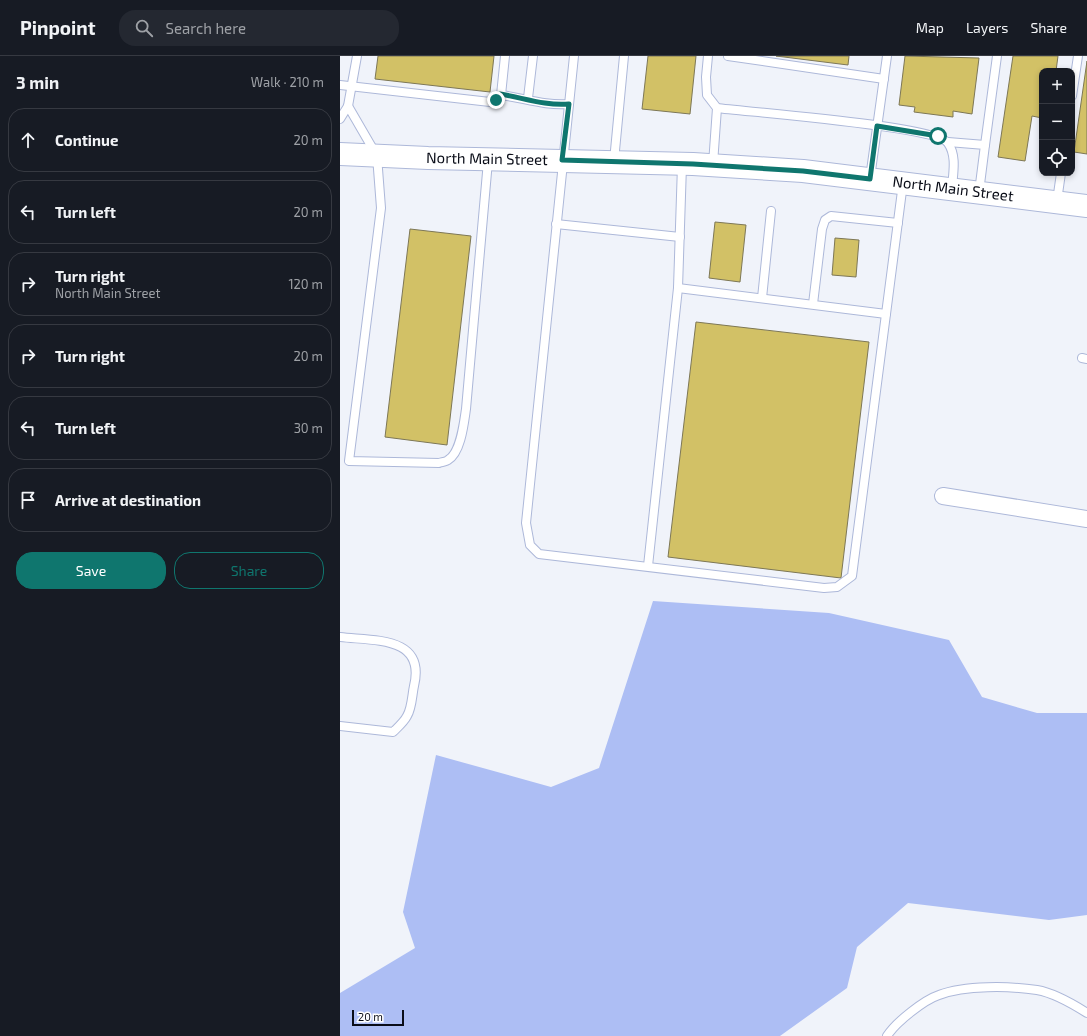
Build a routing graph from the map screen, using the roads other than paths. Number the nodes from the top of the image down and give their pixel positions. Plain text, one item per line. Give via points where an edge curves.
1 (357, 56) edge
2 (505, 56) edge
3 (534, 56) edge
4 (574, 56) edge
5 (624, 56) edge
6 (708, 56) edge
7 (728, 56) edge
8 (887, 56) edge
9 (997, 56) edge
10 (1078, 56) edge
11 (1075, 76) edge
12 (884, 79) junction
13 (340, 86) edge
14 (352, 87) junction
15 (500, 94) junction
16 (528, 98) junction
17 (569, 104) junction
18 (348, 106) junction
19 (717, 108) junction
20 (340, 119) edge
21 (877, 126) junction
22 (948, 142) junction
23 (985, 145) junction
24 (340, 154) edge
25 (377, 156) junction
26 (489, 159) junction
27 (562, 160) junction
28 (614, 162) junction
29 (682, 163) junction
30 (713, 165) junction
31 (1061, 176) edge
32 (870, 179) junction
33 (903, 183) junction
34 (952, 189) junction
35 (979, 192) junction
36 (1057, 202) junction
37 (1087, 206) edge
38 (771, 211) dead end
39 (556, 224) junction
40 (898, 224) junction
41 (680, 237) junction
42 (678, 288) junction
43 (762, 298) junction
44 (813, 304) junction
45 (886, 314) junction
46 (340, 459) edge
47 (350, 461) junction
48 (943, 496) dead end
49 (1087, 519) edge
50 (648, 566) junction
51 (340, 637) edge
52 (340, 726) edge
53 (1087, 1013) edge
54 (887, 1036) edge

1 - 14 lane
2 - 15 lane
3 - 16 lane
4 - 17 lane
5 - 28 lane
6 - 19 lane via 707,95
7 - 12 lane
8 - 12 lane
9 - 23 lane
10 - 11 lane
12 - 21 lane
13 - 14 lane
14 - 15 lane via 490,102 496,100
14 - 18 lane
15 - 16 lane
16 - 17 lane via 554,105
17 - 27 lane
18 - 20 lane
18 - 25 lane
19 - 21 lane
19 - 30 lane
21 - 22 lane via 938,136
21 - 32 lane
22 - 23 lane
22 - 34 lane via 954,154
23 - 35 lane
24 - 25 main road, North Main Street
25 - 26 main road, North Main Street
25 - 47 lane via 381,208
26 - 27 main road, North Main Street
26 - 47 lane via 466,409 462,435 455,452 448,460 439,463
27 - 28 main road, North Main Street
27 - 39 lane
28 - 29 main road, North Main Street
29 - 30 main road, North Main Street
29 - 41 lane
30 - 32 main road, North Main Street via 803,171
31 - 36 lane
32 - 33 main road, North Main Street
33 - 34 main road, North Main Street
33 - 40 lane
34 - 35 main road, North Main Street
35 - 36 main road, North Main Street
36 - 37 main road, North Main Street
38 - 43 lane
39 - 41 lane
39 - 50 lane via 526,523 530,545 539,554
40 - 44 lane via 831,216 825,220
40 - 45 lane
41 - 42 lane
42 - 43 lane
42 - 50 lane
43 - 44 lane
44 - 45 lane
45 - 50 lane via 852,576 837,587 824,588
46 - 47 lane
48 - 49 street
51 - 52 lane via 394,643 412,655 417,673 408,716 393,732
53 - 54 lane via 1073,1004 1038,990 970,989 939,995 913,1011

